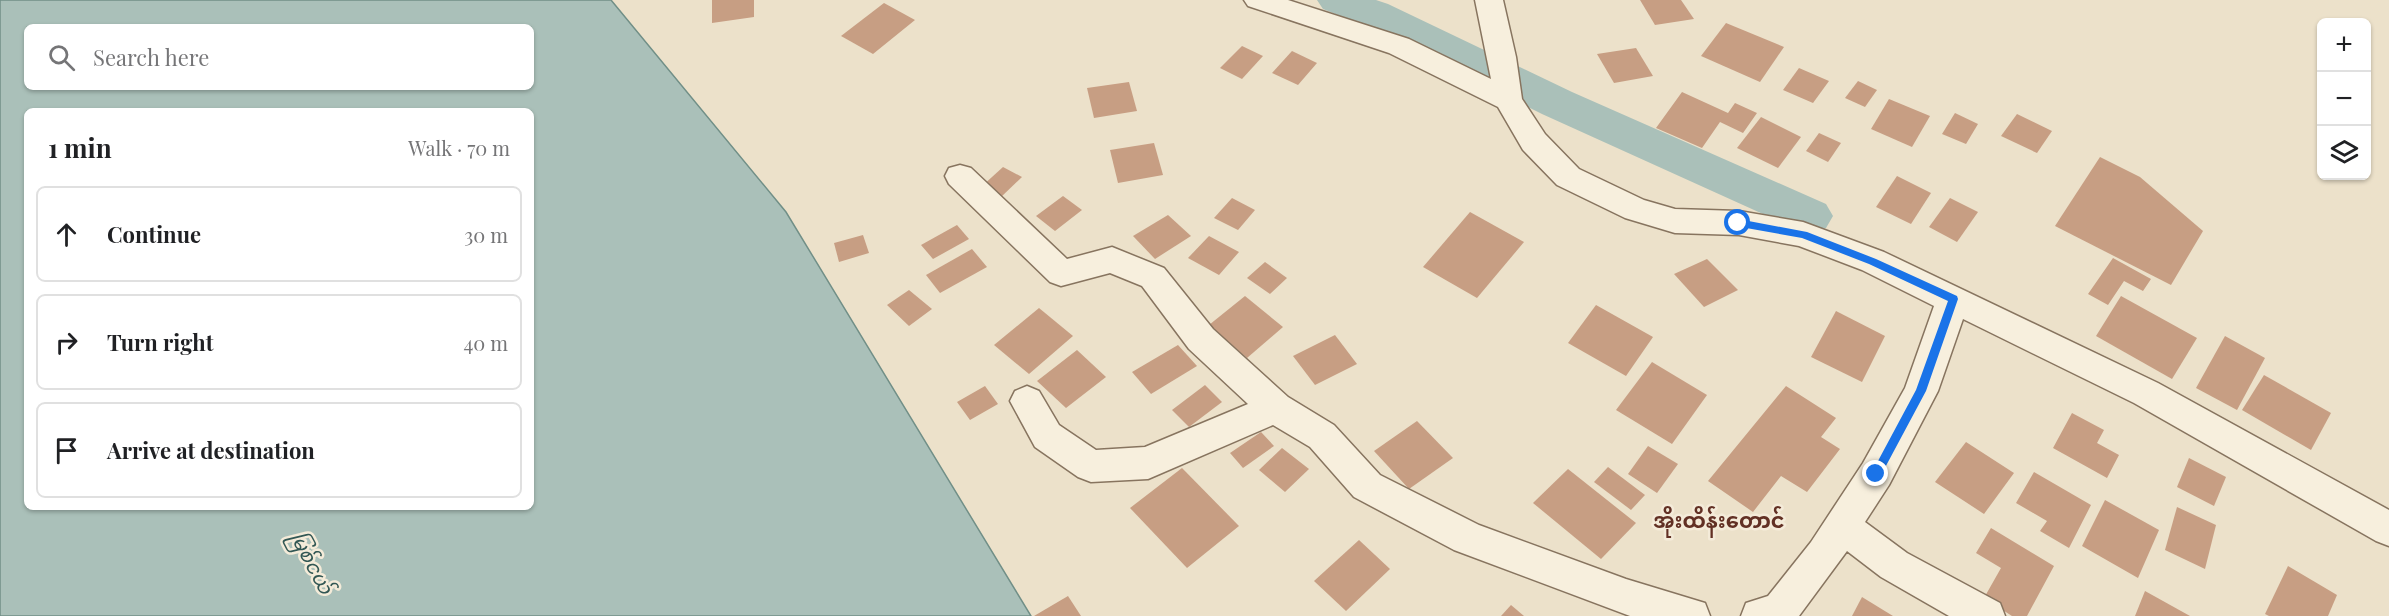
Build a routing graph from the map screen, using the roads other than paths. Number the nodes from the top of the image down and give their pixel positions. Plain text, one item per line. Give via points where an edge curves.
1 (1258, 0) edge
2 (1489, 0) edge
3 (1508, 100) junction
4 (960, 176) dead end
5 (1953, 299) junction
6 (1028, 401) dead end
7 (1276, 408) junction
8 (1842, 526) junction
9 (2389, 529) edge
10 (1773, 615) edge
11 (1691, 616) edge
12 (1986, 616) edge

1 - 3 street via 1399,46
2 - 3 street via 1503,57
3 - 5 street via 1534,142 1568,177 1636,210 1674,220 1738,223 1803,234 1873,261
4 - 7 street via 1061,273 1112,260 1153,277 1201,339
5 - 8 street via 1921,391 1876,474
5 - 9 street via 2146,393
6 - 7 street via 1047,436 1091,466 1148,463
7 - 11 street via 1322,436 1367,486 1467,538 1626,597
8 - 10 street
8 - 12 street via 1894,565

